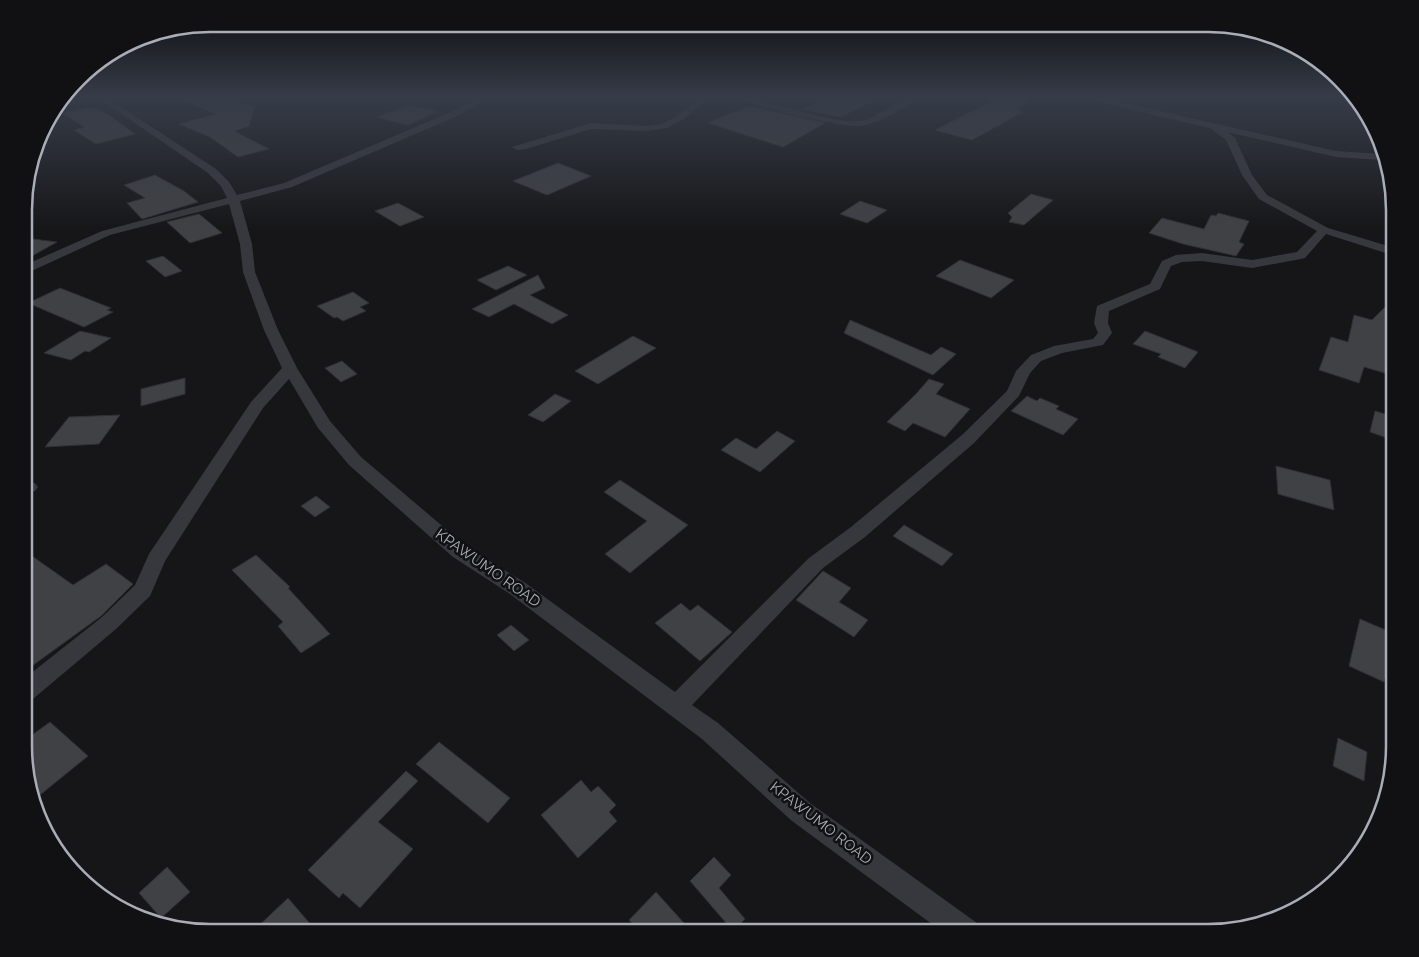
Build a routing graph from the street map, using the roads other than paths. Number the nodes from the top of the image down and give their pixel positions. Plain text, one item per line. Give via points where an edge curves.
1 (168, 142) edge
2 (388, 142) edge
3 (540, 142) edge
4 (1232, 142) edge
5 (1280, 142) edge
6 (517, 147) dead end
7 (1378, 157) edge
8 (234, 200) junction
9 (1324, 230) junction
10 (1386, 249) edge
11 (32, 266) edge
12 (290, 368) junction
13 (32, 686) edge
14 (676, 706) junction
15 (955, 924) edge

1 - 8 street, KPAWUMO ROAD via 212,171
2 - 8 street via 288,184
3 - 6 street
4 - 9 street via 1247,175 1263,197
5 - 7 street via 1336,154
8 - 11 street via 106,234
8 - 12 street, KPAWUMO ROAD via 246,244 249,272 271,330
9 - 10 street
9 - 14 street via 1301,255 1252,264 1202,257 1180,258 1166,264 1155,286 1102,308 1101,323 1105,333 1098,342 1036,358 1023,371 1014,393 968,439 858,532 816,563
12 - 13 street via 256,405 156,559 143,590 109,623
12 - 14 street, KPAWUMO ROAD via 330,431 355,461 402,504 460,552 517,588
14 - 15 street, KPAWUMO ROAD via 710,731 801,812

